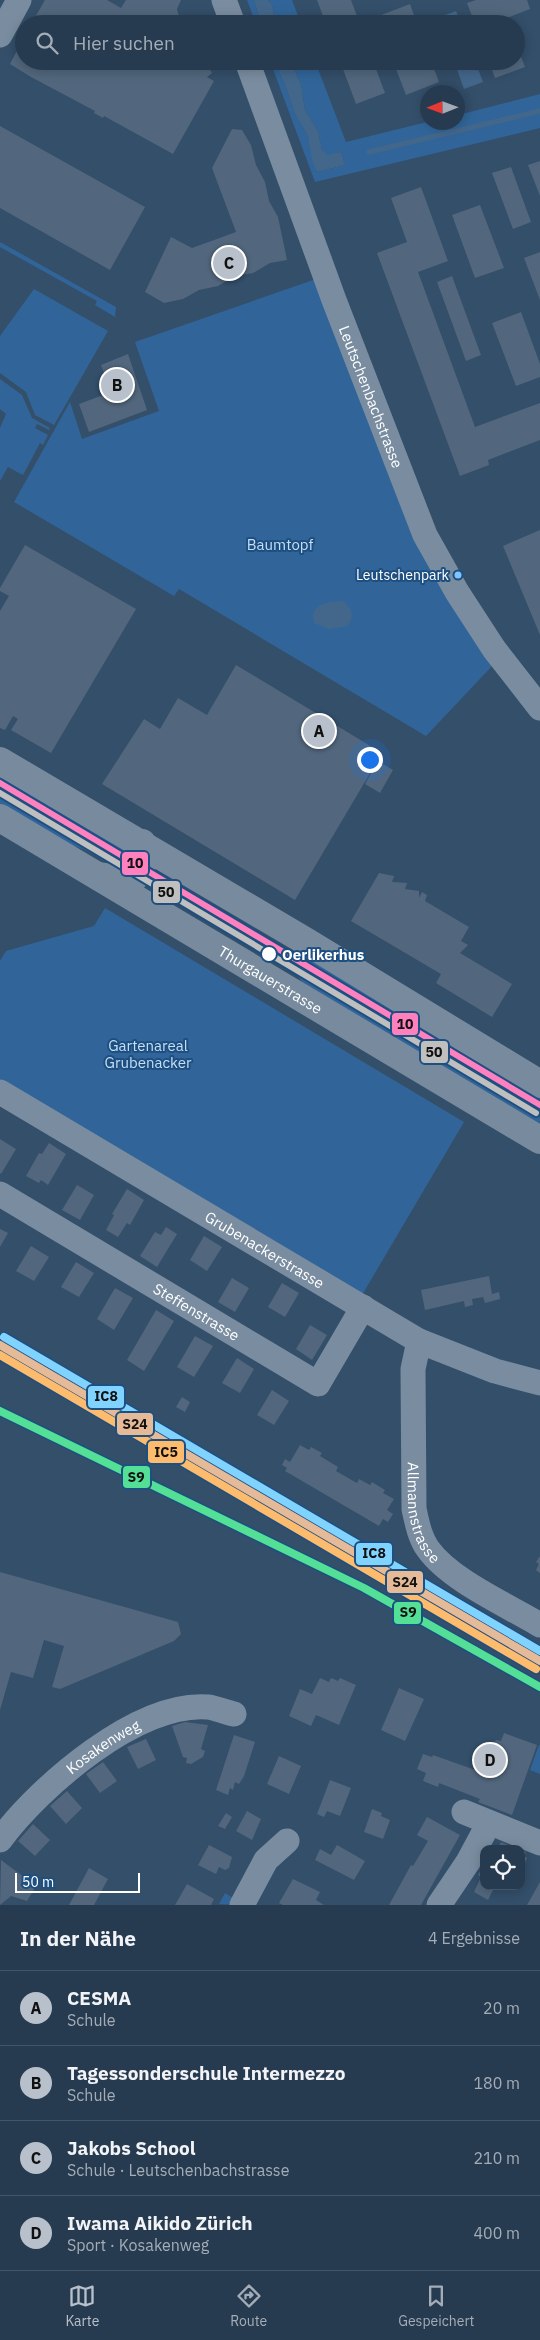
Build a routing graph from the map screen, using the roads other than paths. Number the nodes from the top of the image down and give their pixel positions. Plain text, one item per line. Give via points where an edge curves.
1 (19, 0) edge
2 (224, 0) edge
3 (230, 15) edge
4 (0, 35) edge
5 (250, 70) edge
6 (540, 708) edge
7 (0, 761) edge
8 (0, 818) edge
9 (142, 843) junction
10 (98, 876) junction
11 (540, 1084) edge
12 (1, 1096) edge
13 (540, 1140) edge
14 (0, 1194) edge
15 (363, 1307) junction
16 (419, 1342) junction
17 (540, 1383) edge
18 (540, 1625) edge
19 (234, 1714) dead end
20 (464, 1812) dead end
21 (489, 1823) junction
22 (0, 1840) edge
23 (287, 1841) dead end
24 (540, 1844) edge
25 (242, 1905) edge
26 (439, 1905) edge

1 - 4 street
2 - 3 street
5 - 6 street, Leutschenbachstrasse via 425,535 456,592 510,671
7 - 9 main road
8 - 10 main road, Thurgauerstrasse
9 - 10 main road via 144,862 134,878
9 - 11 main road
10 - 13 main road, Thurgauerstrasse
12 - 15 street, Grubenackerstrasse
14 - 15 street, Steffenstrasse via 318,1384
15 - 16 street, Grubenackerstrasse
16 - 17 street, Grubenackerstrasse via 495,1371
16 - 18 street, Allmannstrasse via 413,1369 414,1509 419,1530 428,1549 451,1572
19 - 22 street, Kosakenweg via 208,1707 182,1709 144,1722 104,1742 32,1803
20 - 21 street
21 - 24 street
21 - 26 street
23 - 25 street via 266,1860

